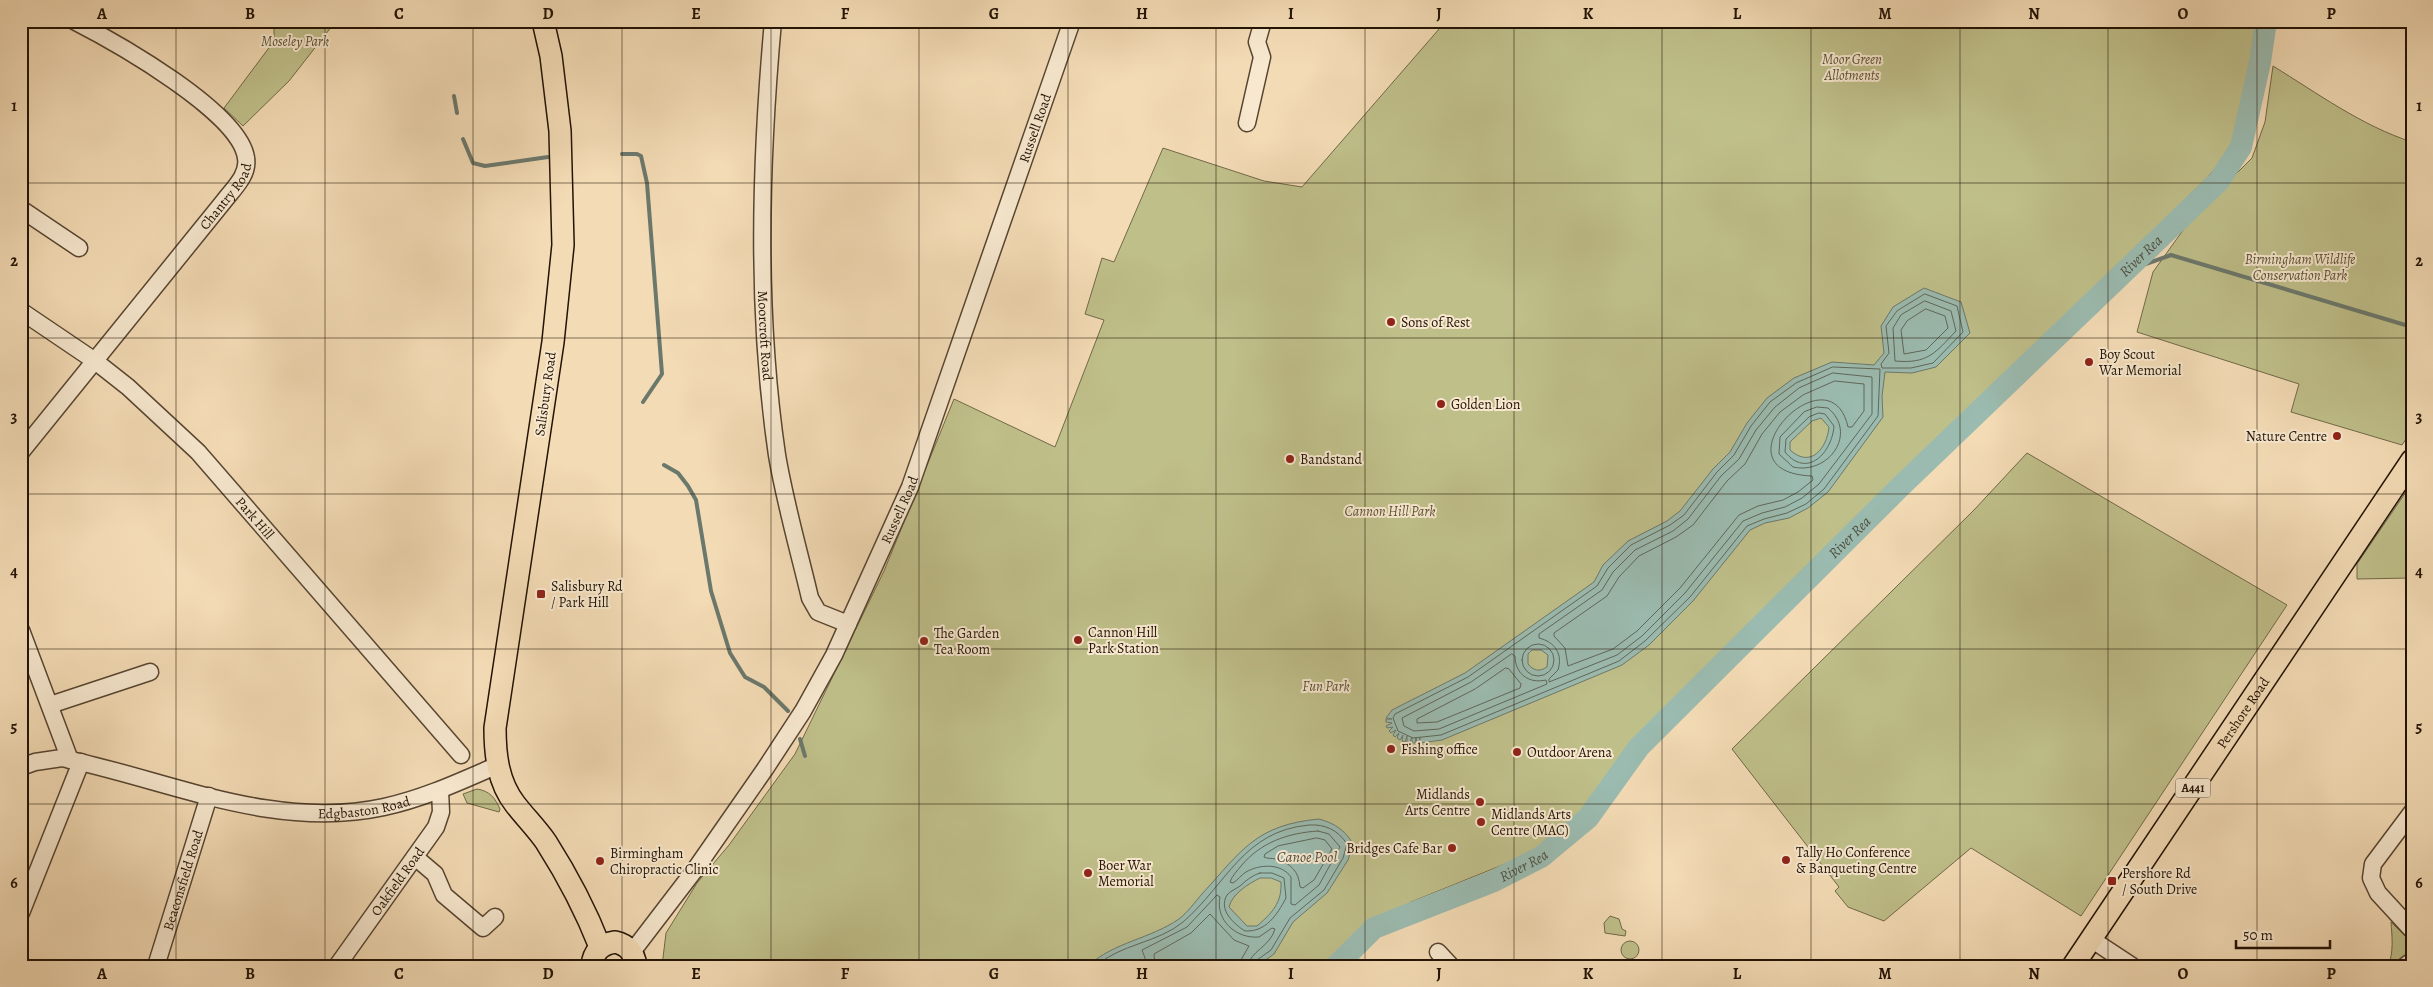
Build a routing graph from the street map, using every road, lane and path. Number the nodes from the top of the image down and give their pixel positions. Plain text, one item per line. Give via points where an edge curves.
1 (74, 21) edge
2 (543, 21) edge
3 (773, 21) edge
4 (1072, 21) edge
5 (1263, 21) edge
6 (1247, 123) dead end
7 (21, 209) edge
8 (79, 248) dead end
9 (21, 311) edge
10 (94, 361) junction
11 (21, 452) edge
12 (2412, 460) edge
13 (848, 624) junction
14 (21, 630) edge
15 (150, 672) dead end
16 (50, 705) junction
17 (462, 754) dead end
18 (76, 761) junction
19 (498, 765) junction
20 (21, 767) edge
21 (440, 791) junction
22 (209, 796) junction
23 (2412, 812) edge
24 (415, 857) junction
25 (21, 913) edge
26 (494, 917) dead end
27 (2412, 930) edge
28 (2091, 939) junction
29 (1438, 952) dead end
30 (596, 956) edge
31 (634, 959) edge
32 (2114, 961) edge
33 (2412, 961) edge
34 (156, 966) edge
35 (337, 966) edge
36 (1451, 966) edge
37 (2073, 966) edge
38 (2132, 966) edge
39 (2406, 966) edge

1 - 10 street, Chantry Road via 165,73 231,128 246,158 242,177 229,195
2 - 19 main road, Salisbury Road via 560,131 563,245 553,342 495,728
3 - 13 street, Moorcroft Road via 766,92 762,254 768,371 778,456 810,598 818,612
4 - 13 street, Russell Road via 910,487
5 - 6 street via 1257,42 1262,57
7 - 8 street
9 - 10 street, Park Hill
10 - 11 street, Chantry Road
10 - 17 street, Park Hill via 128,387 198,452
12 - 28 main road, Pershore Road / A441
13 - 31 street, Russell Road via 798,720
14 - 16 street
15 - 16 street
16 - 18 street
18 - 20 street, Edgbaston Road via 62,758
18 - 22 street, Edgbaston Road
18 - 25 street
19 - 21 street, Edgbaston Road
19 - 30 main road via 514,802 545,841 567,878
21 - 22 street, Edgbaston Road via 382,807 315,813 273,810
21 - 24 street, Oakfield Road via 441,812 436,827
22 - 34 street, Beaconsfield Road
23 - 27 street via 2373,864 2371,878 2378,893
24 - 26 street via 434,874 444,895 483,928
24 - 35 street, Oakfield Road
28 - 32 street
28 - 37 main road, Pershore Road / A441
29 - 36 street
30 - 31 main road via 615,942 622,944
32 - 38 street
33 - 39 street

